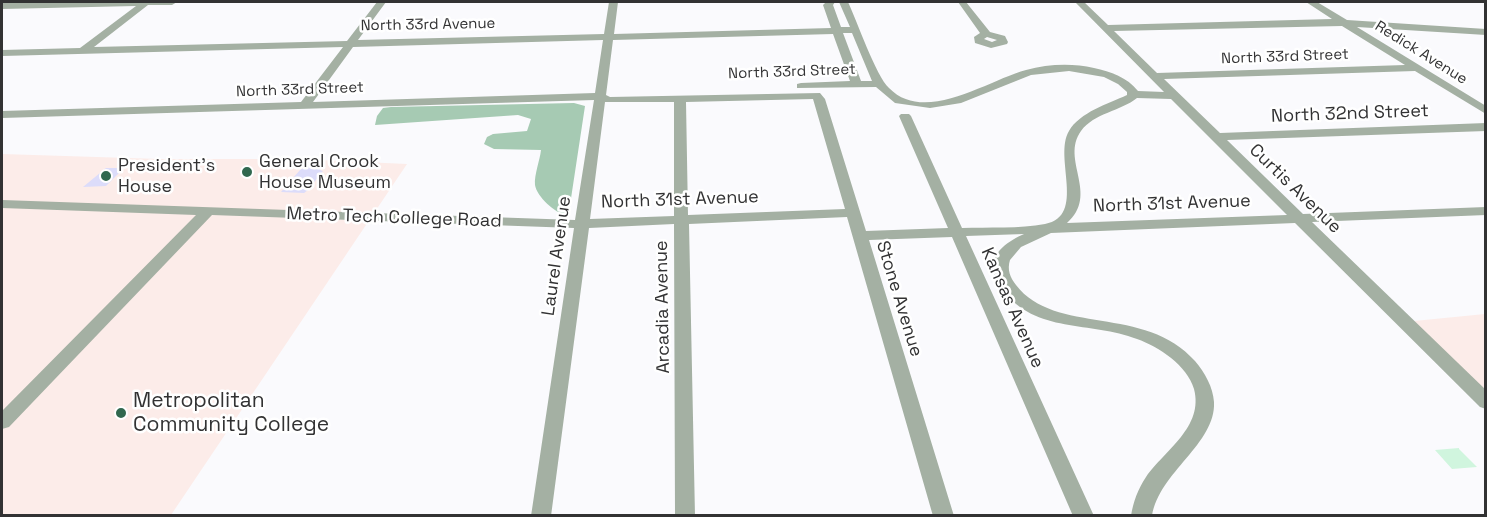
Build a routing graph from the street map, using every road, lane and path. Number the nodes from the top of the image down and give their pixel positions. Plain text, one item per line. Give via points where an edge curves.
1 (147, 2) edge
2 (172, 2) edge
3 (381, 2) edge
4 (613, 2) edge
5 (830, 2) edge
6 (844, 2) edge
7 (962, 2) edge
8 (1079, 2) edge
9 (1311, 2) edge
10 (2, 6) edge
11 (1344, 22) junction
12 (1106, 28) junction
13 (855, 30) junction
14 (836, 31) junction
15 (1485, 32) edge
16 (986, 34) dead end
17 (608, 36) junction
18 (352, 42) junction
19 (84, 50) junction
20 (2, 52) edge
21 (1416, 68) junction
22 (1155, 76) junction
23 (879, 84) junction
24 (857, 85) junction
25 (1133, 94) junction
26 (816, 95) joint
27 (599, 96) junction
28 (1175, 96) junction
29 (1461, 96) junction
30 (1485, 97) edge
31 (680, 98) junction
32 (305, 105) junction
33 (1485, 111) edge
34 (2, 115) edge
35 (905, 116) dead end
36 (1485, 127) edge
37 (1216, 137) junction
38 (2, 204) edge
39 (208, 211) junction
40 (1485, 211) edge
41 (853, 213) junction
42 (1300, 219) junction
43 (681, 220) junction
44 (581, 224) junction
45 (1046, 229) junction
46 (957, 232) junction
47 (860, 236) junction
48 (1485, 402) edge
49 (2, 422) edge
50 (541, 516) edge
51 (685, 516) edge
52 (944, 516) edge
53 (1084, 516) edge
54 (1141, 516) edge

1 - 2 street
1 - 10 street
1 - 19 street
3 - 18 street
4 - 17 street, Laurel Avenue
5 - 14 street
6 - 13 street
7 - 16 street
8 - 12 street, Curtis Avenue
9 - 11 street, Redick Avenue
11 - 12 street
11 - 15 street, North 33rd Street
11 - 21 street, Redick Avenue
12 - 22 street, Curtis Avenue
13 - 14 street, North 33rd Avenue
13 - 23 street
14 - 17 street, North 33rd Avenue
14 - 24 street
17 - 18 street, North 33rd Avenue
17 - 27 street, Laurel Avenue
18 - 19 street, North 33rd Avenue
18 - 32 street
19 - 20 street, North 33rd Avenue
21 - 22 street, North 33rd Street
21 - 29 street, Redick Avenue
22 - 28 street, Curtis Avenue
23 - 24 street, North 33rd Street
23 - 25 street via 888,95 907,103 949,104 1020,75 1069,69 1117,78
24 - 27 street, North 33rd Street via 611,92
25 - 28 street
25 - 45 street via 1076,128 1068,144 1076,198 1067,217
26 - 31 street, North 33rd Street
26 - 41 street, Stone Avenue
27 - 31 street, North 33rd Street via 609,100
27 - 32 street, North 33rd Street
27 - 44 street, Laurel Avenue
28 - 37 street, Curtis Avenue
29 - 30 street
29 - 33 street, Redick Avenue
31 - 43 street, Arcadia Avenue
32 - 34 street, North 33rd Street
35 - 46 street, Kansas Avenue
36 - 37 street, North 32nd Street
37 - 42 street, Curtis Avenue
38 - 39 street, Metro Tech College Road
39 - 44 street, Metro Tech College Road
39 - 49 street
40 - 42 street, North 31st Avenue
41 - 43 street, North 31st Avenue
41 - 47 street, Stone Avenue
42 - 45 street, North 31st Avenue
42 - 48 street, Curtis Avenue
43 - 44 street, North 31st Avenue
43 - 51 street, Arcadia Avenue
44 - 50 street, Laurel Avenue
45 - 46 street, North 31st Avenue
45 - 54 street via 1004,256 1001,272 1014,293 1034,308 1064,320 1124,329 1155,340 1186,362 1202,388 1202,422 1153,483
46 - 47 street, North 31st Avenue
46 - 53 street, Kansas Avenue
47 - 52 street, Stone Avenue

